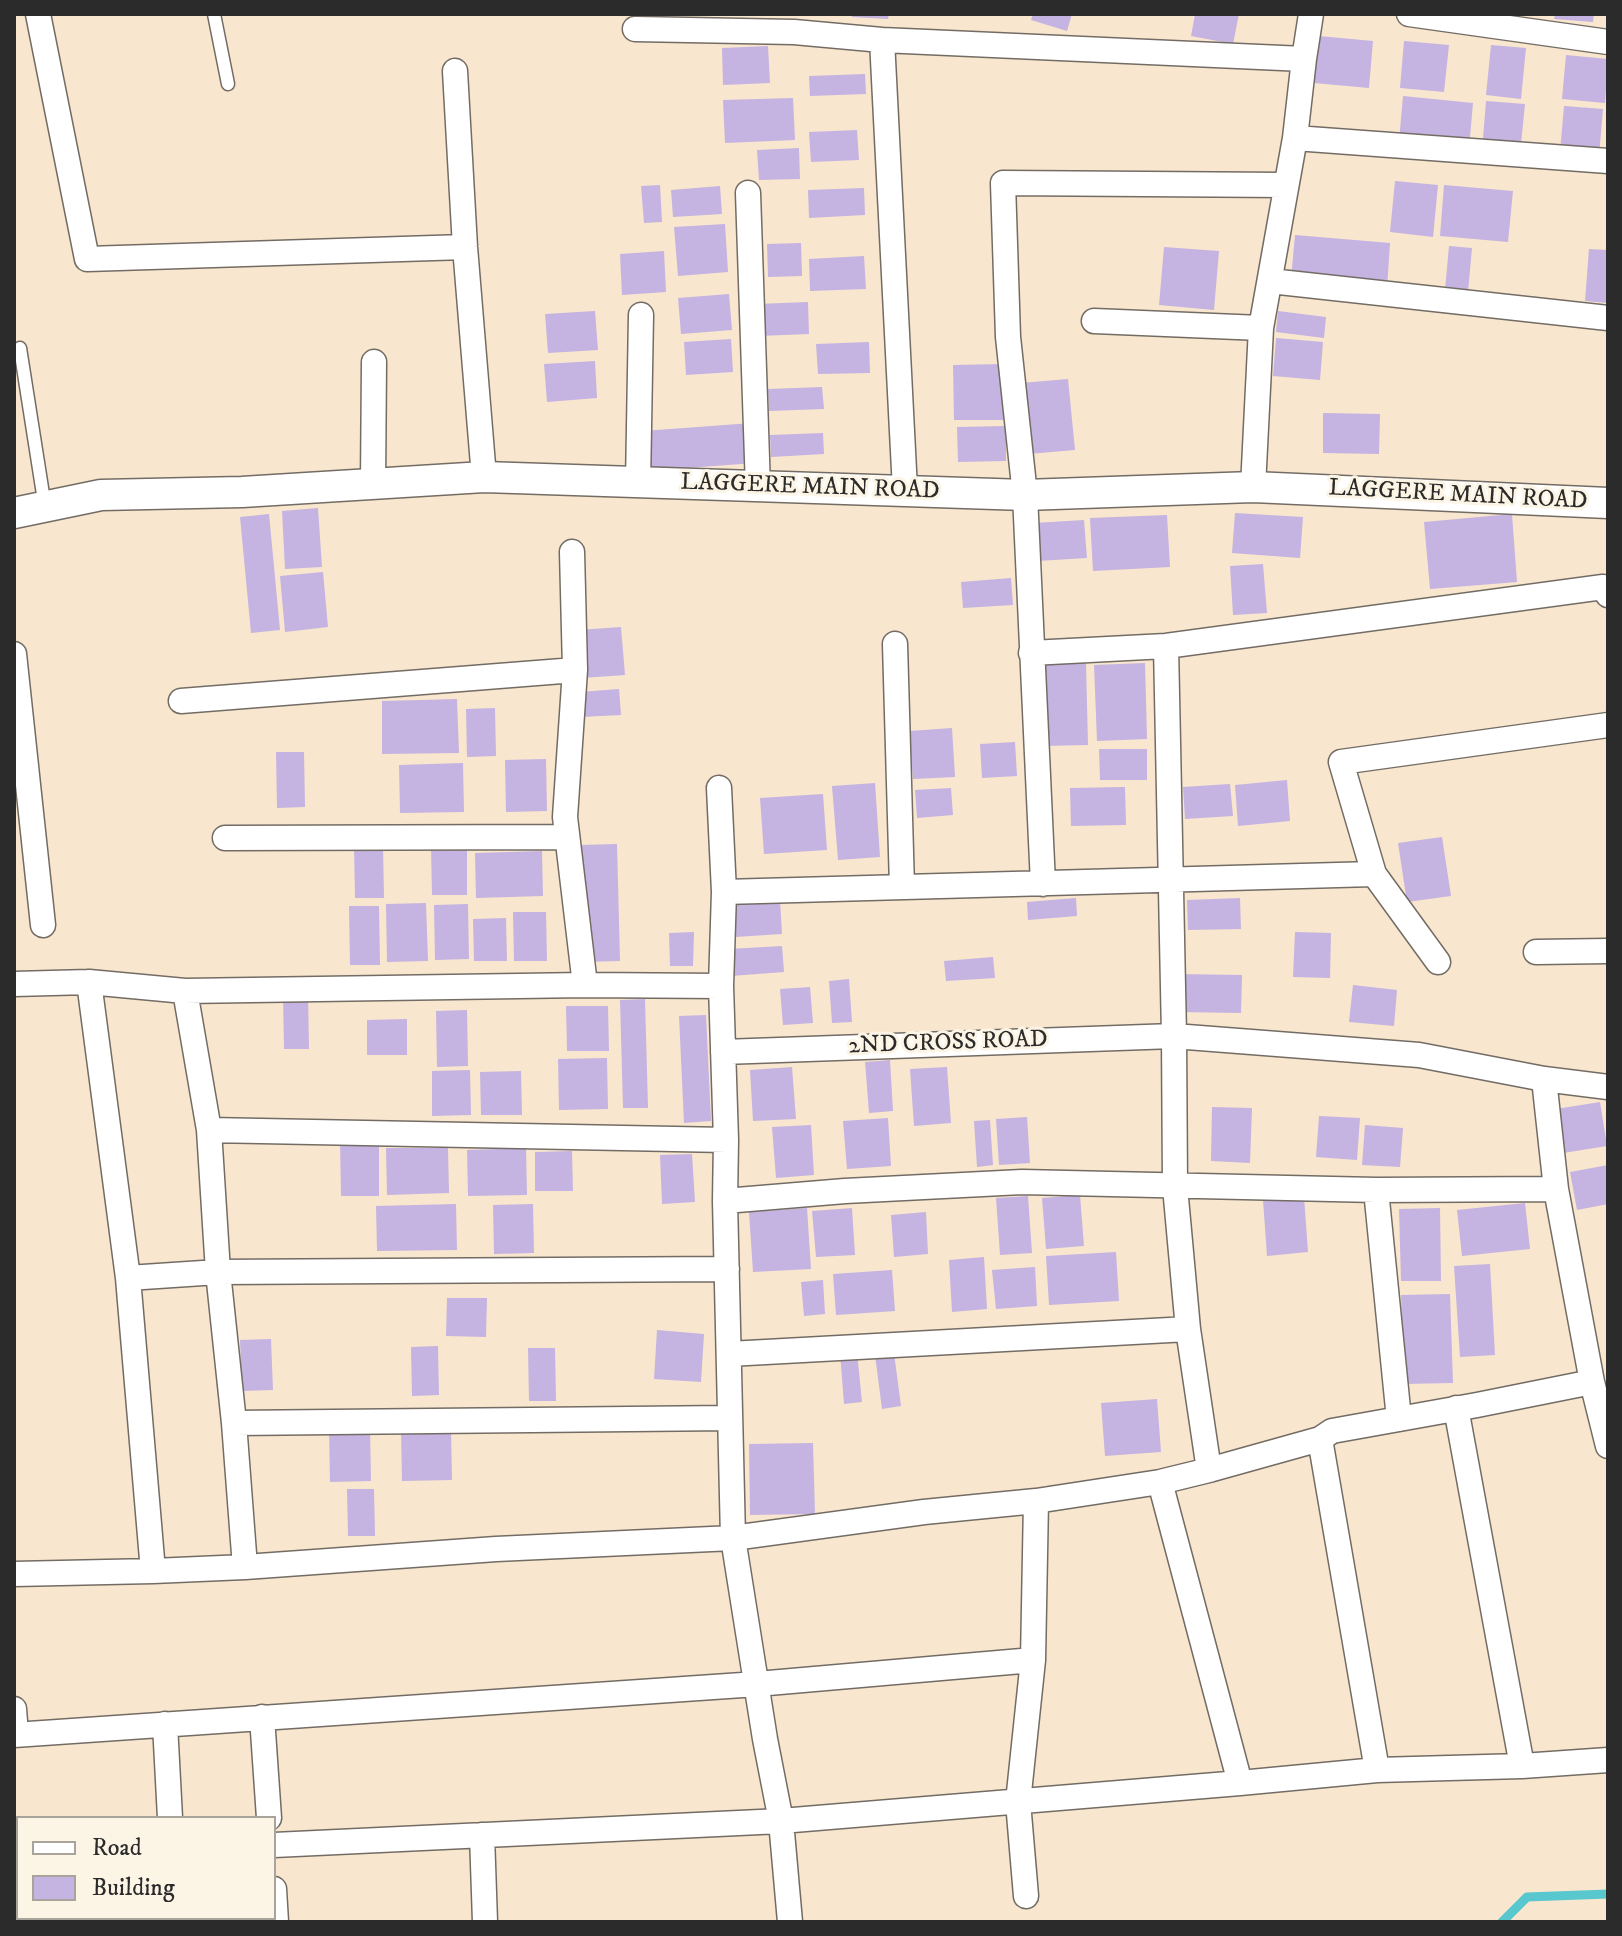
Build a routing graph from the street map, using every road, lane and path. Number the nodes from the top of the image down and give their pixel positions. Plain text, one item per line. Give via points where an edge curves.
1 (38, 14) edge
2 (214, 14) edge
3 (1311, 14) edge
4 (1409, 14) edge
5 (794, 23) edge
6 (635, 29) dead end
7 (882, 40) junction
8 (1608, 42) edge
9 (1304, 59) junction
10 (455, 71) dead end
11 (228, 84) dead end
12 (1295, 138) junction
13 (1608, 161) edge
14 (1286, 185) junction
15 (748, 193) dead end
16 (465, 247) junction
17 (1270, 281) junction
18 (641, 315) dead end
19 (1608, 318) edge
20 (1094, 321) dead end
21 (1261, 328) junction
22 (20, 348) dead end
23 (374, 362) dead end
24 (484, 477) junction
25 (638, 483) junction
26 (373, 484) junction
27 (1253, 487) junction
28 (758, 488) junction
29 (905, 490) junction
30 (1025, 495) junction
31 (1608, 503) edge
32 (45, 507) junction
33 (14, 513) edge
34 (572, 552) dead end
35 (1608, 595) edge
36 (895, 644) dead end
37 (1166, 646) junction
38 (1031, 653) junction
39 (14, 654) edge
40 (575, 670) junction
41 (181, 701) dead end
42 (1608, 725) edge
43 (719, 788) dead end
44 (567, 837) junction
45 (225, 838) dead end
46 (1374, 874) junction
47 (1171, 880) junction
48 (1043, 884) junction
49 (902, 887) junction
50 (724, 892) junction
51 (43, 925) dead end
52 (1608, 951) edge
53 (1536, 952) dead end
54 (1438, 962) dead end
55 (89, 982) junction
56 (14, 984) edge
57 (585, 985) junction
58 (721, 986) junction
59 (185, 991) junction
60 (1174, 1036) junction
61 (723, 1052) junction
62 (1544, 1079) junction
63 (1608, 1087) edge
64 (209, 1130) junction
65 (726, 1140) junction
66 (1175, 1187) junction
67 (1556, 1189) junction
68 (1376, 1190) junction
69 (725, 1201) junction
70 (727, 1269) junction
71 (218, 1272) junction
72 (128, 1278) junction
73 (1188, 1329) junction
74 (729, 1354) junction
75 (1592, 1382) junction
76 (1456, 1408) junction
77 (729, 1418) junction
78 (1399, 1419) junction
79 (234, 1423) junction
80 (1320, 1439) junction
81 (1608, 1446) edge
82 (1209, 1470) junction
83 (1160, 1482) junction
84 (1036, 1501) junction
85 (733, 1538) junction
86 (245, 1567) junction
87 (153, 1571) junction
88 (14, 1574) edge
89 (1033, 1660) junction
90 (757, 1684) junction
91 (14, 1709) edge
92 (262, 1717) junction
93 (165, 1724) junction
94 (15, 1734) edge
95 (1608, 1760) edge
96 (1522, 1766) junction
97 (1377, 1770) junction
98 (1240, 1783) junction
99 (1018, 1802) junction
100 (170, 1816) edge
101 (269, 1816) edge
102 (781, 1821) junction
103 (482, 1835) junction
104 (276, 1845) edge
105 (1026, 1896) dead end
106 (485, 1922) edge
107 (790, 1922) edge

1 - 16 street via 87,259
2 - 11 lane
3 - 9 street
4 - 8 street
5 - 6 street
5 - 7 street
7 - 9 street
7 - 29 street
9 - 12 street
10 - 16 street
12 - 13 street
12 - 14 street
14 - 17 street
14 - 30 street via 1003,183 1008,337
15 - 28 street
16 - 24 street
17 - 19 street
17 - 21 street
18 - 25 street
20 - 21 street
21 - 27 street
22 - 32 lane
23 - 26 street
24 - 25 street, LAGGERE MAIN ROAD
24 - 26 street, LAGGERE MAIN ROAD
25 - 28 street, LAGGERE MAIN ROAD
26 - 32 street, LAGGERE MAIN ROAD via 101,495
27 - 30 street, LAGGERE MAIN ROAD
27 - 31 street, LAGGERE MAIN ROAD
28 - 29 street, LAGGERE MAIN ROAD
29 - 30 street, LAGGERE MAIN ROAD
30 - 38 street
32 - 33 street, LAGGERE MAIN ROAD
34 - 40 street
35 - 37 street via 1603,587
36 - 49 street
37 - 38 street
37 - 47 street
38 - 48 street
39 - 51 street
40 - 41 street
40 - 44 street
42 - 46 street via 1341,762
43 - 50 street
44 - 45 street
44 - 57 street
46 - 47 street
46 - 54 street
47 - 48 street
47 - 60 street
48 - 49 street
49 - 50 street
50 - 58 street
52 - 53 street
55 - 56 street
55 - 59 street
55 - 72 street
57 - 58 street
57 - 59 street
58 - 61 street
59 - 64 street
60 - 61 street, 2ND CROSS ROAD
60 - 62 street, 2ND CROSS ROAD via 1419,1055
60 - 66 street
61 - 65 street
62 - 63 street, 2ND CROSS ROAD
62 - 67 street
64 - 65 street
64 - 71 street
65 - 69 street
66 - 68 street
66 - 69 street via 1022,1182
66 - 73 street
67 - 68 street
67 - 75 street
68 - 78 street
69 - 70 street
70 - 71 street
70 - 74 street
71 - 72 street
71 - 79 street
72 - 87 street
73 - 74 street
73 - 82 street
74 - 77 street
75 - 76 street
75 - 81 street
76 - 78 street
76 - 96 street
77 - 79 street
77 - 85 street
78 - 80 street via 1332,1431
79 - 86 street
80 - 82 street
80 - 97 street
82 - 83 street
83 - 84 street
83 - 98 street
84 - 85 street
84 - 89 street
85 - 86 street
85 - 90 street
86 - 87 street
87 - 88 street
89 - 90 street
89 - 99 street
90 - 92 street
90 - 102 street
91 - 94 street
92 - 93 street
92 - 101 street
93 - 94 street
93 - 100 street
95 - 96 street
96 - 97 street
97 - 98 street
98 - 99 street
99 - 102 street
99 - 105 street
102 - 103 street
102 - 107 street
103 - 104 street
103 - 106 street

